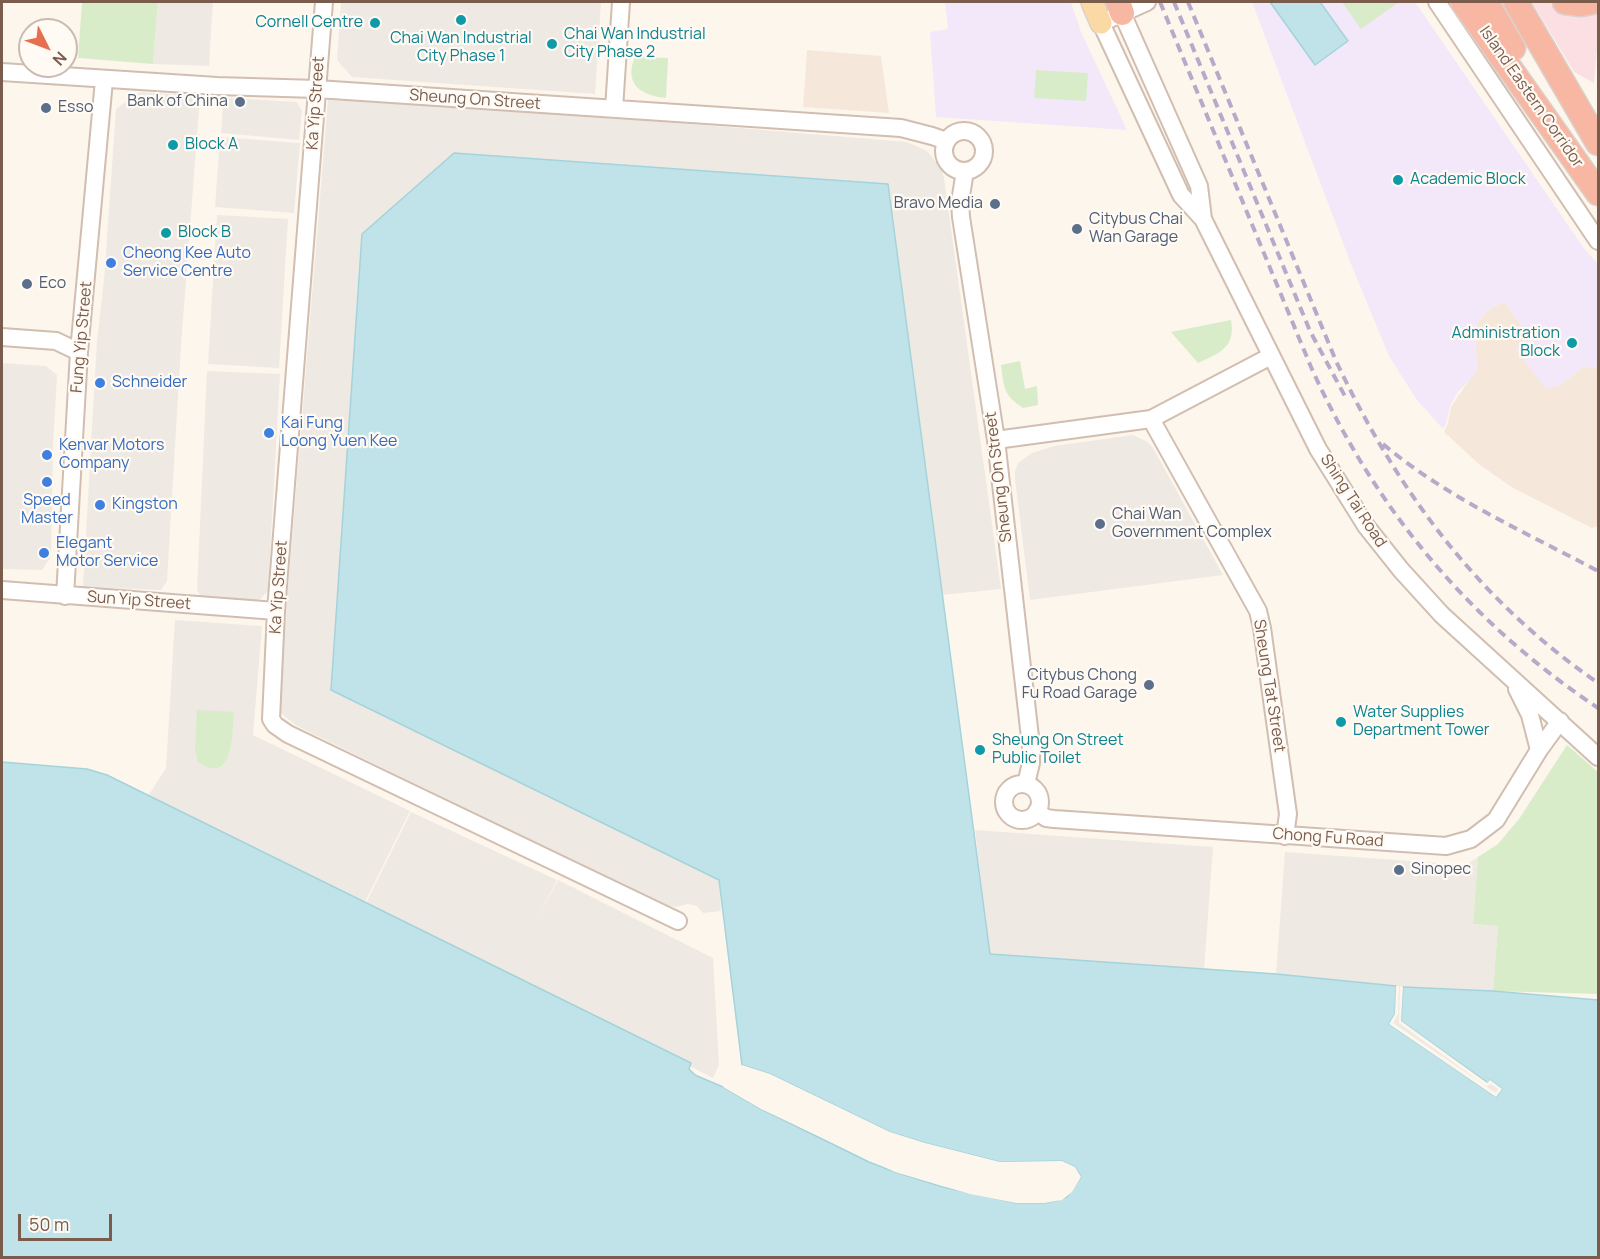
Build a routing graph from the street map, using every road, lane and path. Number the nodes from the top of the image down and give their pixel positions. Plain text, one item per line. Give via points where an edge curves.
1 (324, 2) edge
2 (621, 2) edge
3 (1092, 2) edge
4 (1147, 2) edge
5 (1437, 2) edge
6 (1464, 2) edge
7 (1486, 2) edge
8 (1516, 2) edge
9 (1565, 2) edge
10 (1592, 2) edge
11 (1114, 13) edge
12 (2, 72) edge
13 (104, 80) junction
14 (317, 89) junction
15 (614, 109) junction
16 (947, 141) junction
17 (1599, 143) edge
18 (965, 171) junction
19 (1595, 188) edge
20 (1203, 219) junction
21 (1599, 241) edge
22 (81, 330) junction
23 (2, 337) edge
24 (56, 341) junction
25 (80, 352) junction
26 (1271, 356) junction
27 (1151, 419) junction
28 (996, 440) junction
29 (2, 590) edge
30 (65, 596) junction
31 (276, 611) junction
32 (1512, 680) junction
33 (1560, 722) junction
34 (1539, 750) junction
35 (1599, 757) edge
36 (1026, 784) junction
37 (1037, 811) junction
38 (1286, 836) junction
39 (678, 921) dead end

1 - 14 street, Ka Yip Street
2 - 15 street
3 - 11 main road
4 - 11 street
5 - 21 street
6 - 19 highway, Island Eastern Corridor
7 - 19 highway
8 - 17 highway, Island Eastern Corridor
9 - 10 highway
11 - 20 street, Shing Tai Road via 1199,186
11 - 20 street, Shing Tai Road via 1181,195
12 - 13 street, Sheung On Street
13 - 14 street, Sheung On Street
13 - 22 street, Fung Yip Street
14 - 15 street, Sheung On Street
14 - 31 street, Ka Yip Street
15 - 16 street, Sheung On Street via 901,128
16 - 18 street via 947,162
16 - 18 street via 963,131 980,138 984,156 977,167
18 - 28 street, Sheung On Street via 961,217
20 - 26 street, Shing Tai Road
22 - 24 street
22 - 25 street, Fung Yip Street
23 - 24 street
24 - 25 street
25 - 30 street, Fung Yip Street
26 - 27 street
26 - 32 street, Shing Tai Road via 1318,449 1366,526 1442,615
27 - 28 street
27 - 38 street, Sheung Tat Street via 1258,611 1288,814
28 - 36 street, Sheung On Street via 1031,746
29 - 30 street, Sun Yip Street
30 - 31 street, Sun Yip Street
31 - 39 street, Ka Yip Street via 270,714 280,729
32 - 33 street, Shing Tai Road
32 - 34 street via 1530,715
33 - 34 street, Chong Fu Road
33 - 35 street, Shing Tai Road
34 - 38 street, Chong Fu Road via 1496,819 1471,839 1446,846
36 - 37 street via 1040,797
36 - 37 street via 1015,785 1007,792 1005,808 1018,820 1030,818
37 - 38 street, Chong Fu Road via 1054,819

